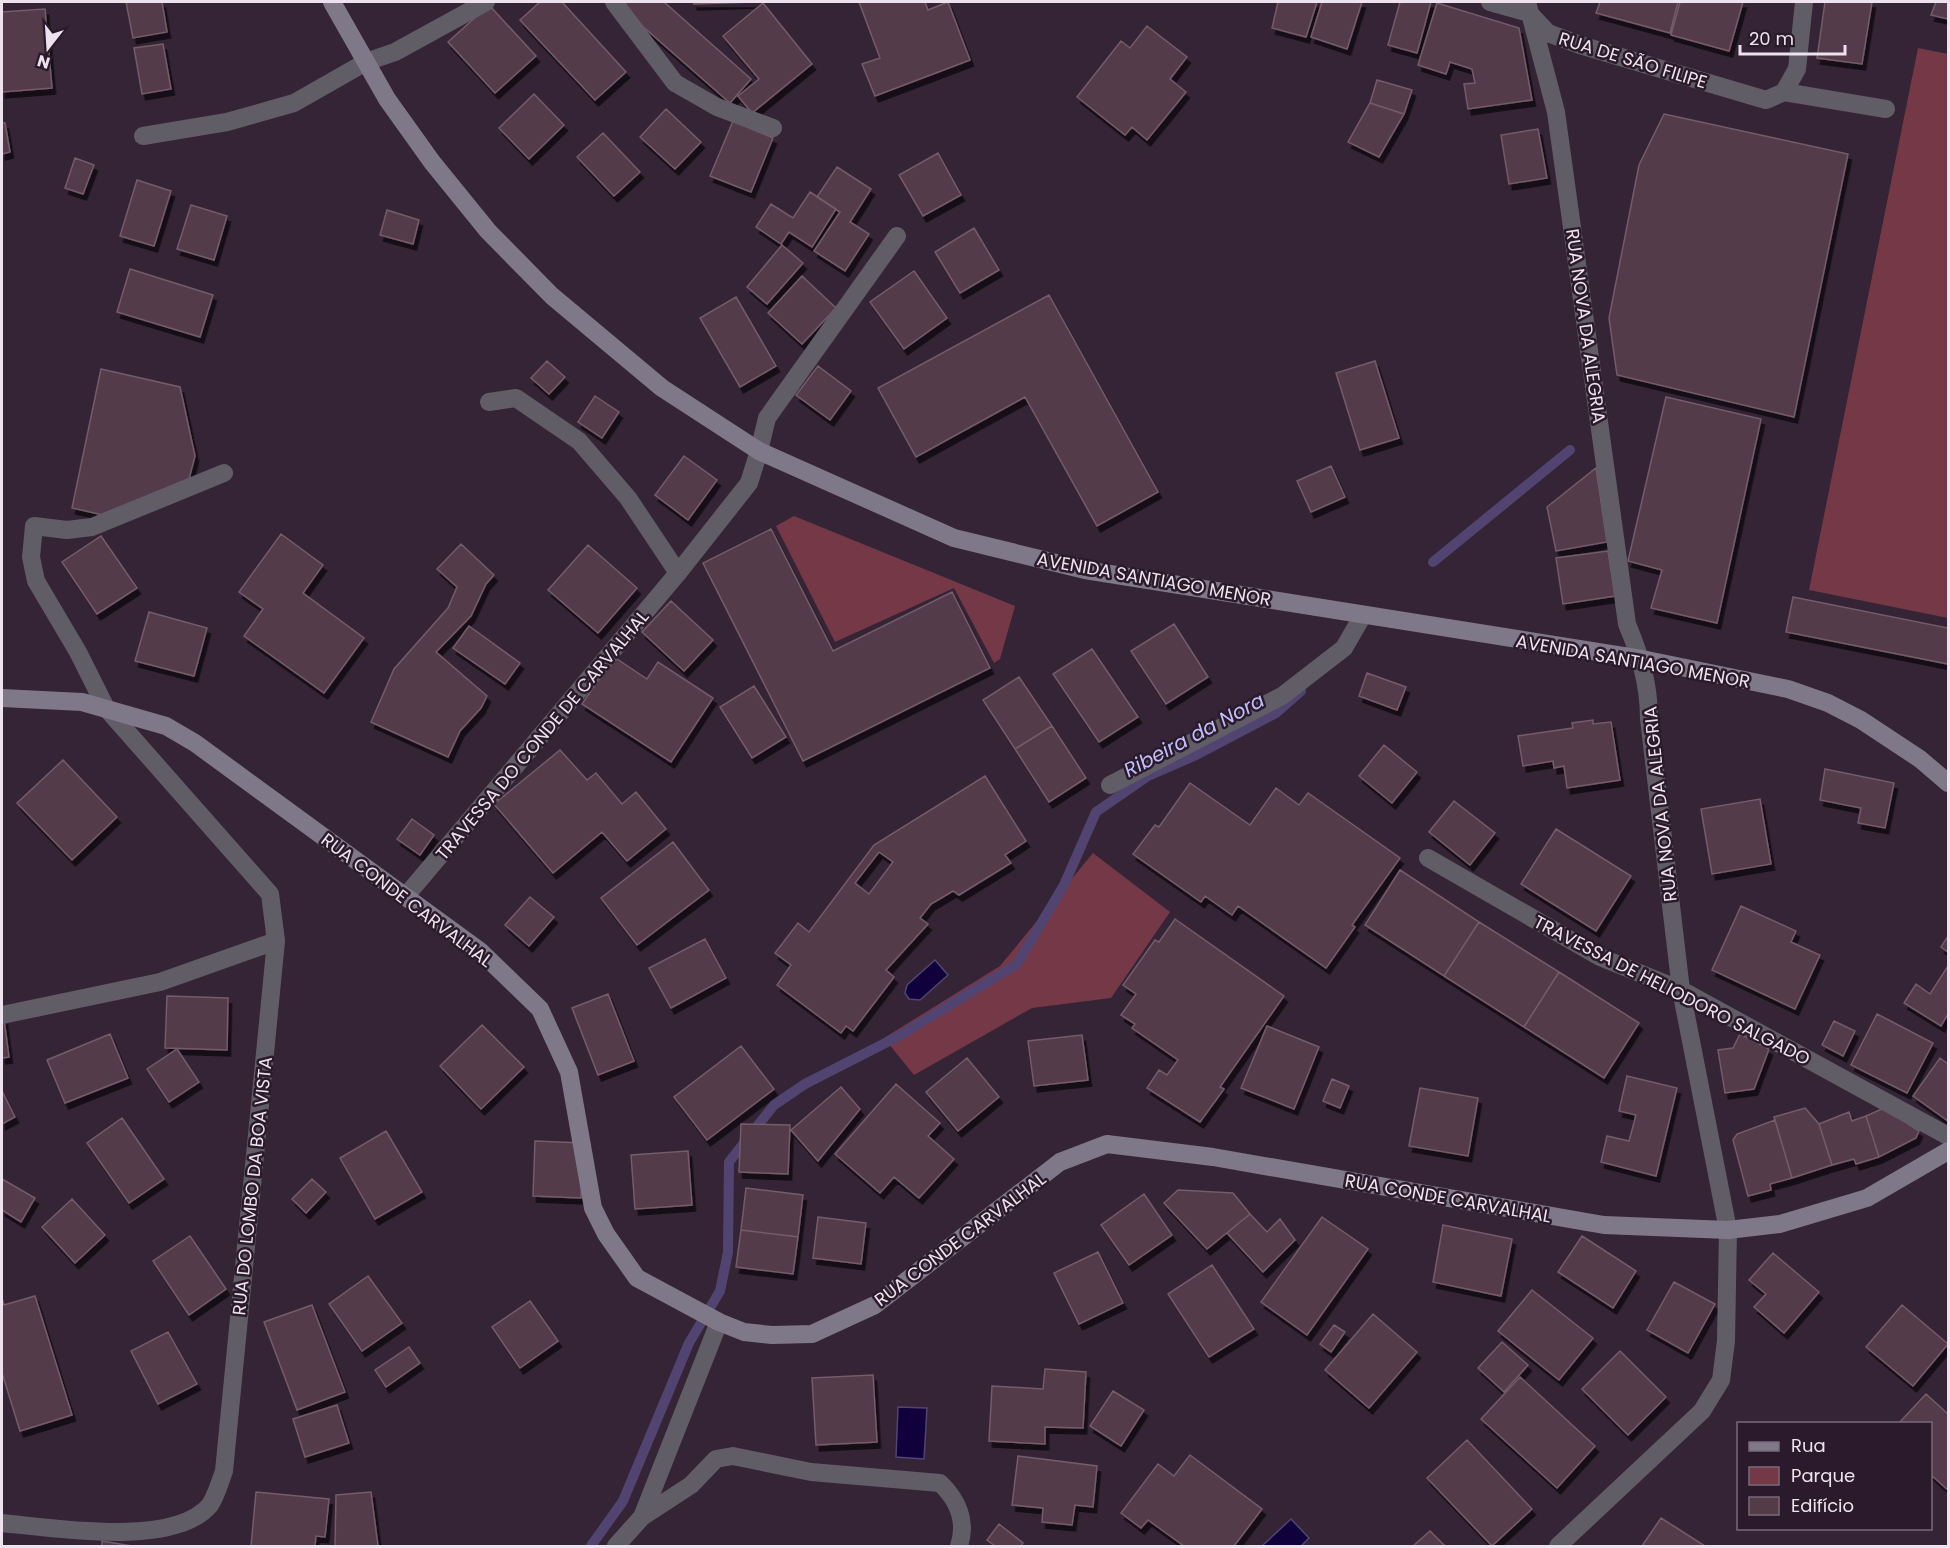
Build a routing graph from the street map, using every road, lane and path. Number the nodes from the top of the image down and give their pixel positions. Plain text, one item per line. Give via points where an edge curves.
1 (332, 2) edge
2 (486, 2) edge
3 (614, 2) edge
4 (1490, 2) edge
5 (1804, 2) edge
6 (1528, 7) edge
7 (366, 62) junction
8 (1784, 92) junction
9 (1886, 109) dead end
10 (773, 128) dead end
11 (143, 136) dead end
12 (897, 236) dead end
13 (489, 402) dead end
14 (759, 451) junction
15 (224, 473) dead end
16 (678, 573) junction
17 (1363, 615) junction
18 (1642, 659) junction
19 (2, 698) edge
20 (106, 708) junction
21 (1948, 783) edge
22 (1110, 785) dead end
23 (1428, 858) dead end
24 (405, 897) junction
25 (276, 941) junction
26 (1681, 990) junction
27 (2, 1015) edge
28 (1948, 1136) edge
29 (1948, 1151) edge
30 (1728, 1230) junction
31 (719, 1322) junction
32 (642, 1517) junction
33 (2, 1522) edge
34 (616, 1546) edge
35 (959, 1546) edge
36 (1558, 1546) edge

1 - 7 street, AVENIDA SANTIAGO MENOR
2 - 7 street via 395,52
3 - 10 street via 675,83 717,107
4 - 6 street, RUA DE SÃO FILIPE
5 - 8 street via 1797,69
6 - 8 street, RUA DE SÃO FILIPE via 1548,33 1580,45 1766,100
6 - 18 street, RUA NOVA DA ALEGRIA via 1556,112 1627,624
7 - 11 street via 294,103 227,122
7 - 14 street, AVENIDA SANTIAGO MENOR via 432,162 488,231 552,296 662,388
8 - 9 street, RUA DE SÃO FILIPE
12 - 14 street, TRAVESSA DO CONDE DE CARVALHAL via 767,418
13 - 16 street via 516,398 579,441 628,498
14 - 16 street, TRAVESSA DO CONDE DE CARVALHAL via 749,483
14 - 17 street, AVENIDA SANTIAGO MENOR via 954,538 1085,570
15 - 20 street, RUA DO LOMBO DA BOA VISTA via 93,527 67,530 34,526 31,556 36,581
16 - 24 street, TRAVESSA DO CONDE DE CARVALHAL
17 - 18 street, AVENIDA SANTIAGO MENOR
17 - 22 street via 1344,648 1282,696
18 - 21 street, AVENIDA SANTIAGO MENOR via 1788,689 1827,703 1887,735
18 - 26 street, RUA NOVA DA ALEGRIA
19 - 20 street, RUA CONDE CARVALHAL via 82,702
20 - 24 street, RUA CONDE CARVALHAL via 166,726 195,743
20 - 25 street, RUA DO LOMBO DA BOA VISTA via 270,894
23 - 26 street, TRAVESSA DE HELIODORO SALGADO via 1600,957
24 - 31 street, RUA CONDE CARVALHAL via 480,951 540,1009 569,1072 593,1208 606,1234 637,1278
25 - 27 street via 160,982
25 - 33 street, RUA DO LOMBO DA BOA VISTA via 224,1471 209,1506 180,1528 142,1536
26 - 28 street, TRAVESSA DE HELIODORO SALGADO
26 - 30 street, RUA NOVA DA ALEGRIA
29 - 30 street, RUA CONDE CARVALHAL via 1867,1198 1780,1224
30 - 31 street, RUA CONDE CARVALHAL via 1604,1225 1213,1157 1107,1144 1060,1162 875,1305 812,1334 744,1332
30 - 36 street, RUA NOVA DA ALEGRIA via 1726,1341 1721,1380 1702,1411
31 - 32 street
32 - 34 street
32 - 35 street via 691,1485 716,1459 732,1456 811,1472 940,1483 951,1494 963,1524

